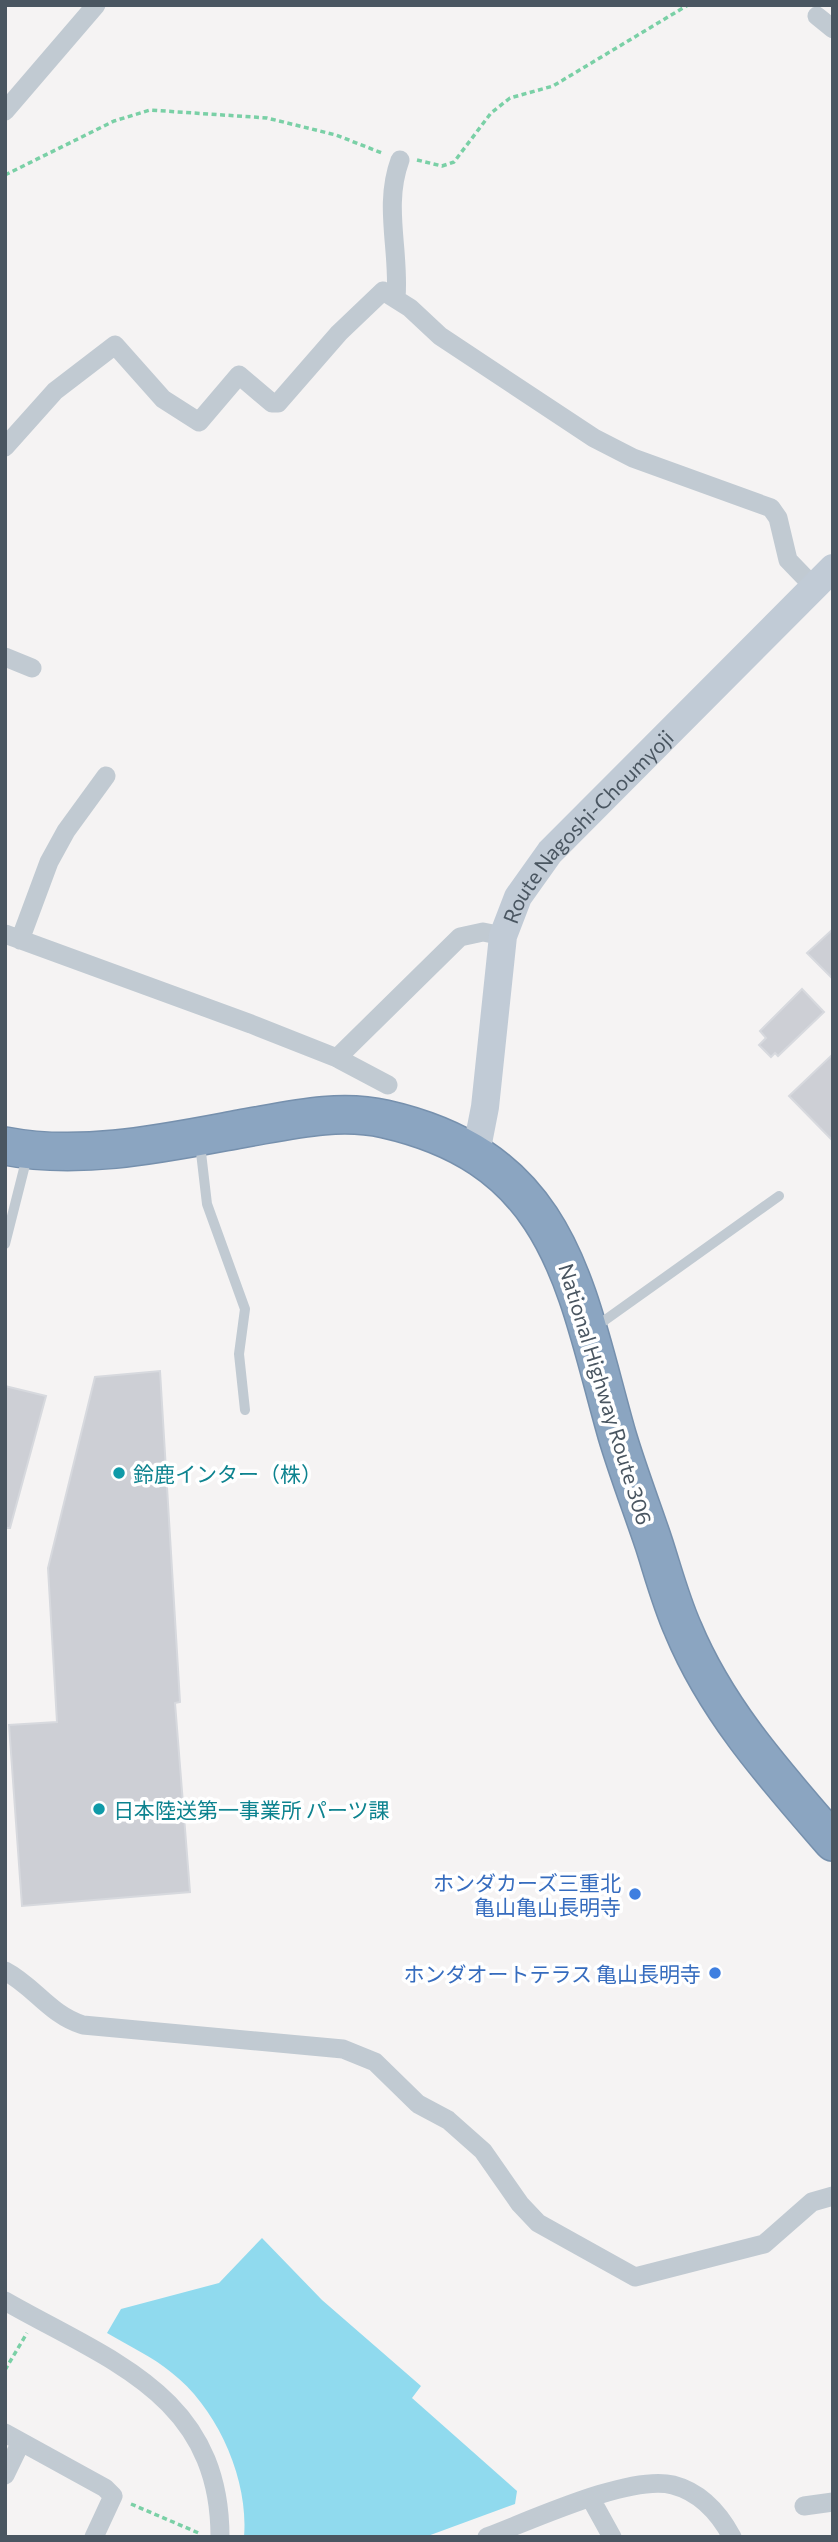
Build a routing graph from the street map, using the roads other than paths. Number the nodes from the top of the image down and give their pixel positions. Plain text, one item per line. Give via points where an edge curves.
1 (96, 5) edge
2 (5, 111) edge
3 (400, 160) road end
4 (396, 298) junction
5 (5, 447) edge
6 (824, 577) edge
7 (5, 657) edge
8 (32, 668) dead end
9 (106, 776) dead end
10 (503, 936) junction
11 (13, 937) edge
12 (337, 1058) junction
13 (388, 1086) dead end
14 (199, 1137) junction
15 (17, 1148) edge
16 (476, 1153) junction
17 (779, 1196) dead end
18 (5, 1244) edge
19 (590, 1330) junction
20 (245, 1410) dead end
21 (833, 1842) edge
22 (5, 1971) edge
23 (833, 2196) edge
24 (5, 2301) edge
25 (13, 2437) edge
26 (5, 2475) edge
27 (591, 2499) junction
28 (833, 2502) edge
29 (804, 2506) dead end
30 (491, 2536) edge
31 (94, 2537) edge
32 (220, 2537) edge
33 (612, 2537) edge
34 (732, 2537) edge

1 - 2 street
3 - 4 street via 391,184
4 - 5 street via 383,291 338,333 278,404 239,375 199,422 163,399 115,345 55,391
4 - 6 street via 440,336 594,438 633,458 771,508 778,518 788,560
6 - 10 main road, Route Nagoshi-Choumyoji via 550,852 518,897
7 - 8 street
9 - 11 street via 55,852
10 - 12 street via 484,932 460,937
10 - 16 main road, Route Nagoshi-Choumyoji
11 - 12 street
12 - 13 street
14 - 15 highway, National Highway Route 306 via 150,1145
14 - 16 highway, National Highway Route 306 via 324,1115 381,1118 444,1137
14 - 20 lane via 208,1204 245,1309 239,1354
15 - 18 lane
16 - 19 highway, National Highway Route 306 via 512,1184 545,1222 560,1247
17 - 19 lane
19 - 21 highway, National Highway Route 306 via 618,1437 682,1628 718,1701
22 - 23 street via 26,1983 52,2010 83,2025 343,2049 375,2062 418,2104 448,2120 483,2151 538,2223 635,2277 764,2244 812,2202
24 - 32 street via 143,2380 185,2419 207,2458 220,2507
25 - 26 street
25 - 31 street via 113,2496
27 - 30 street
27 - 33 street
27 - 34 street via 640,2484 672,2485 710,2506
28 - 29 street

